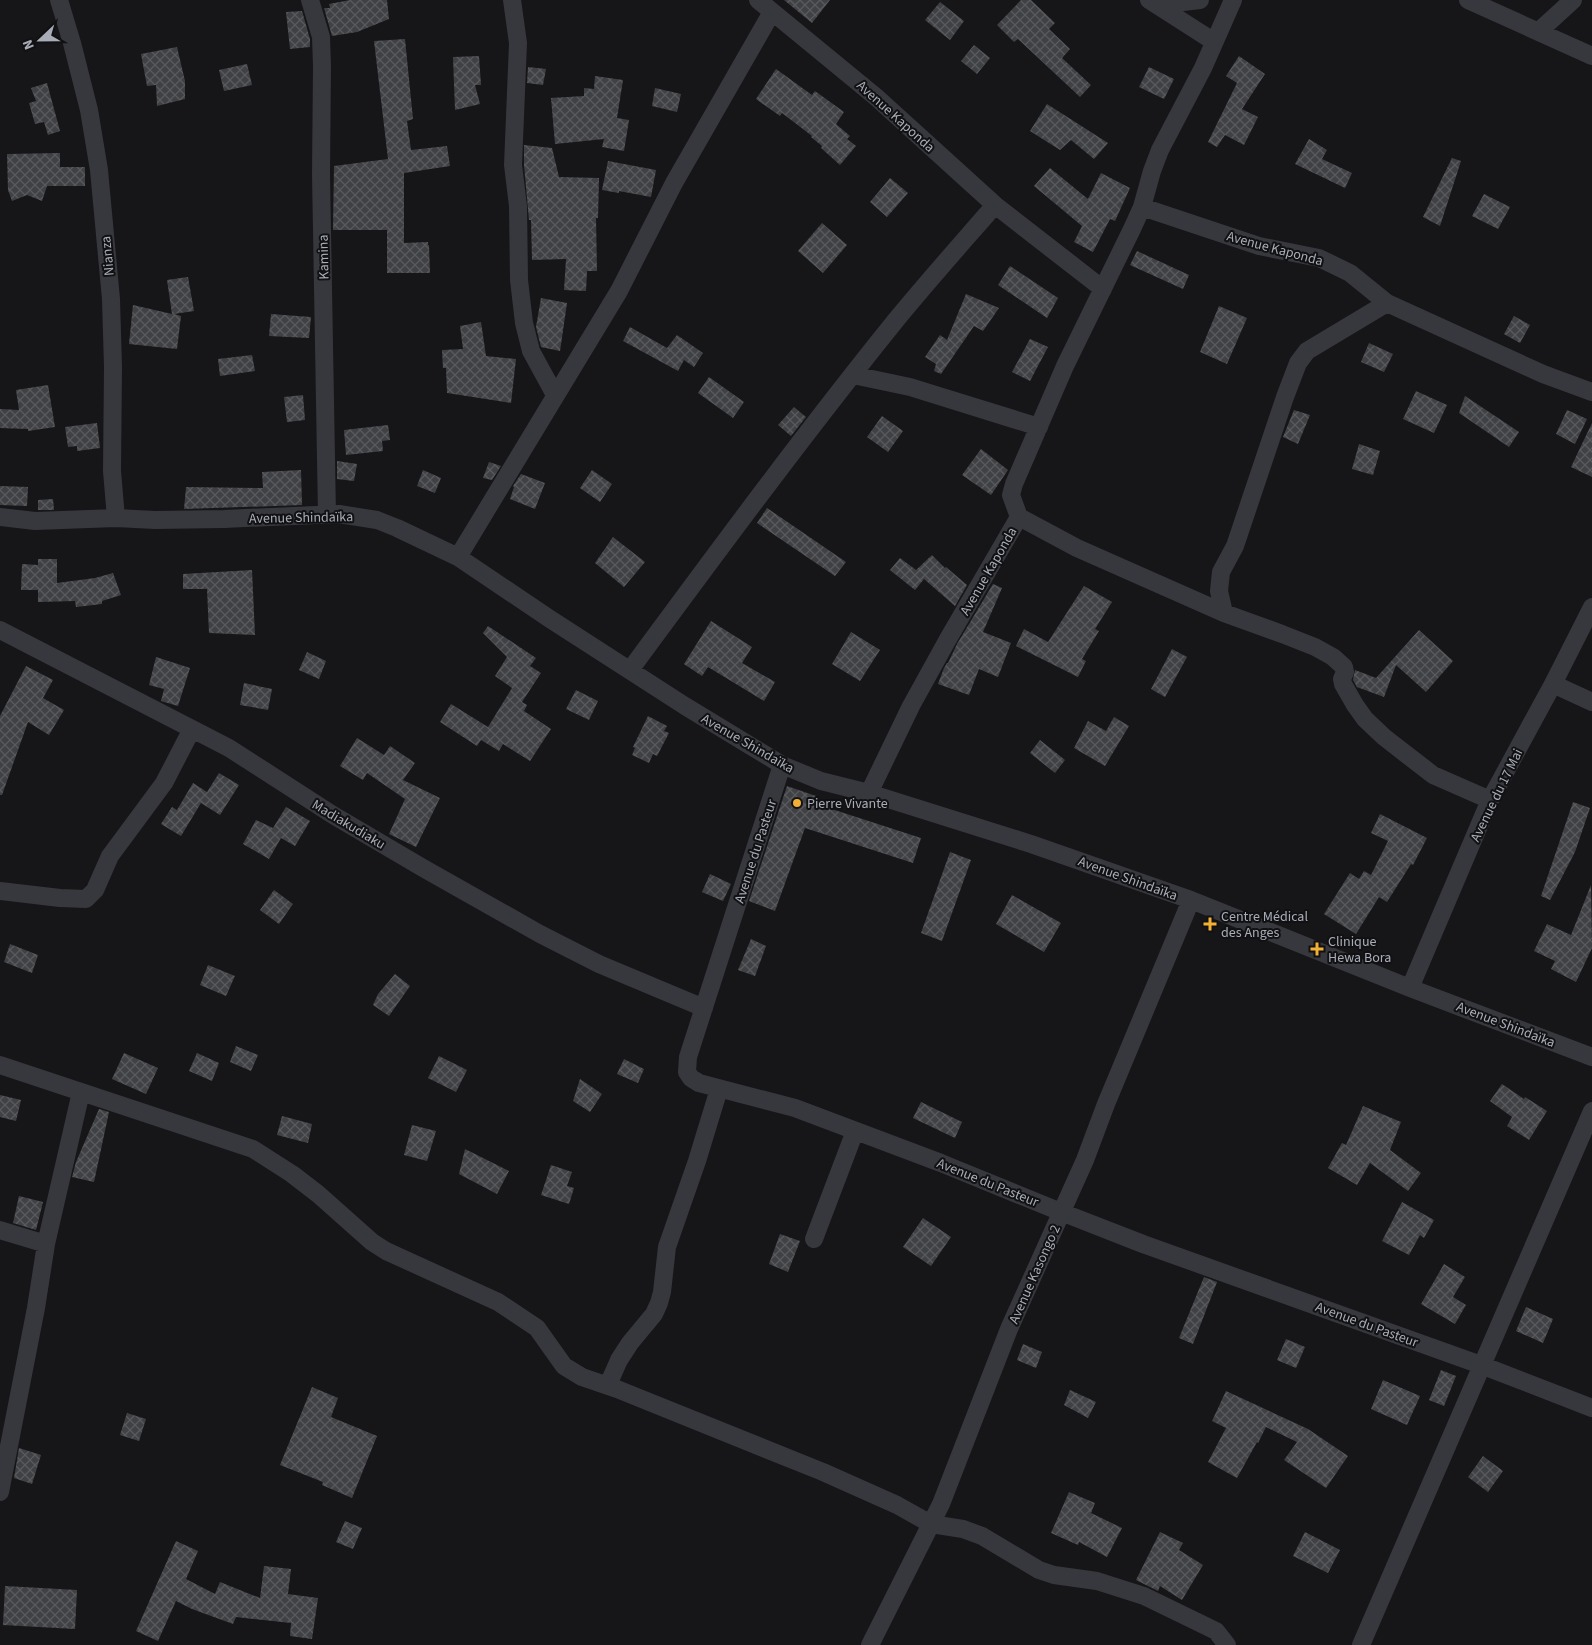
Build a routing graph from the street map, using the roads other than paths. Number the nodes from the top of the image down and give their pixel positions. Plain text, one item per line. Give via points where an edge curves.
1 (58, 0) edge
2 (310, 0) edge
3 (512, 0) edge
4 (758, 0) edge
5 (1149, 0) edge
6 (1200, 0) edge
7 (1233, 0) edge
8 (1468, 0) edge
9 (1573, 0) edge
10 (772, 12) junction
11 (1538, 32) junction
12 (1213, 41) junction
13 (1592, 56) edge
14 (995, 205) junction
15 (1142, 207) junction
16 (1103, 289) junction
17 (1387, 303) junction
18 (853, 375) junction
19 (1592, 392) edge
20 (555, 395) junction
21 (1039, 427) junction
22 (327, 515) junction
23 (0, 517) edge
24 (1019, 517) junction
25 (116, 518) junction
26 (458, 557) junction
27 (1592, 607) edge
28 (1224, 614) junction
29 (0, 630) edge
30 (630, 670) junction
31 (1553, 684) junction
32 (1592, 702) edge
33 (192, 729) junction
34 (782, 765) junction
35 (869, 793) junction
36 (1490, 800) junction
37 (0, 891) edge
38 (1191, 900) junction
39 (1410, 988) junction
40 (704, 1008) junction
41 (1592, 1057) edge
42 (0, 1065) edge
43 (719, 1089) junction
44 (80, 1092) junction
45 (1592, 1110) edge
46 (855, 1131) junction
47 (1061, 1212) junction
48 (0, 1230) edge
49 (814, 1239) dead end
50 (46, 1244) junction
51 (1481, 1365) junction
52 (608, 1385) junction
53 (1592, 1408) edge
54 (6, 1428) edge
55 (0, 1492) edge
56 (931, 1524) junction
57 (870, 1645) edge
58 (1227, 1645) edge
59 (1361, 1645) edge

1 - 25 street, Nianza via 89,110 99,170 111,299 112,471
2 - 22 street, Kamina via 321,37 322,66
3 - 20 street via 518,43 513,165 518,206 520,289 531,351
4 - 10 street, Avenue Kaponda
5 - 6 street
5 - 12 street
7 - 12 street
8 - 11 street
9 - 11 street
10 - 14 street, Avenue Kaponda via 876,97
10 - 20 street via 674,183 619,291
11 - 13 street
12 - 15 street via 1203,68 1160,150
14 - 16 street, Avenue Kaponda
14 - 18 street
15 - 16 street, Avenue Kaponda
15 - 17 street, Avenue Kaponda via 1259,246 1319,258 1350,273
16 - 21 street, Avenue Kaponda
17 - 19 street, Avenue Kaponda via 1543,374
17 - 28 street via 1307,351 1298,363 1235,546 1221,572 1219,591
18 - 21 street via 910,387
18 - 30 street
20 - 26 street
21 - 24 street, Avenue Kaponda via 1012,490 1012,501
22 - 25 street, Avenue Shindaïka via 155,520
22 - 26 street, Avenue Shindaïka via 377,520
23 - 25 street, Avenue Shindaïka via 35,521
24 - 28 street via 1077,548
24 - 35 street, Avenue Kaponda via 943,648
26 - 30 street, Avenue Shindaïka
27 - 31 street, Avenue du 17 Mai
28 - 36 street via 1315,647 1333,657 1344,667 1343,684 1355,705 1384,737 1433,775
29 - 33 street, Madiakudiaku
30 - 34 street, Avenue Shindaïka
31 - 32 street
31 - 36 street, Avenue du 17 Mai
33 - 37 street via 164,783 110,856 95,890 86,899
33 - 40 street, Madiakudiaku via 229,748 333,815 540,934 599,964
34 - 35 street, Avenue Shindaïka
34 - 40 street, Avenue du Pasteur
35 - 38 street, Avenue Shindaïka via 1031,844
36 - 39 street, Avenue du 17 Mai
38 - 39 street, Avenue Shindaïka
38 - 47 street, Avenue Kasongo 2
39 - 41 street, Avenue Shindaïka
40 - 43 street, Avenue du Pasteur via 686,1069 694,1081
42 - 44 street
43 - 46 street, Avenue du Pasteur via 795,1108
43 - 52 street via 667,1247 659,1303 619,1360
44 - 50 street
44 - 52 street via 253,1149 318,1194 372,1242 498,1302 537,1328 564,1366
45 - 51 street
46 - 47 street, Avenue du Pasteur
46 - 49 street
47 - 51 street, Avenue du Pasteur
47 - 56 street, Avenue Kasongo 2 via 1009,1329
48 - 50 street
50 - 54 street via 36,1308
51 - 53 street, Avenue du Pasteur
51 - 59 street
52 - 56 street via 823,1472
54 - 55 street
56 - 57 street, Avenue Kasongo 2
56 - 58 street via 982,1536 1038,1570 1097,1581 1144,1596 1216,1631

